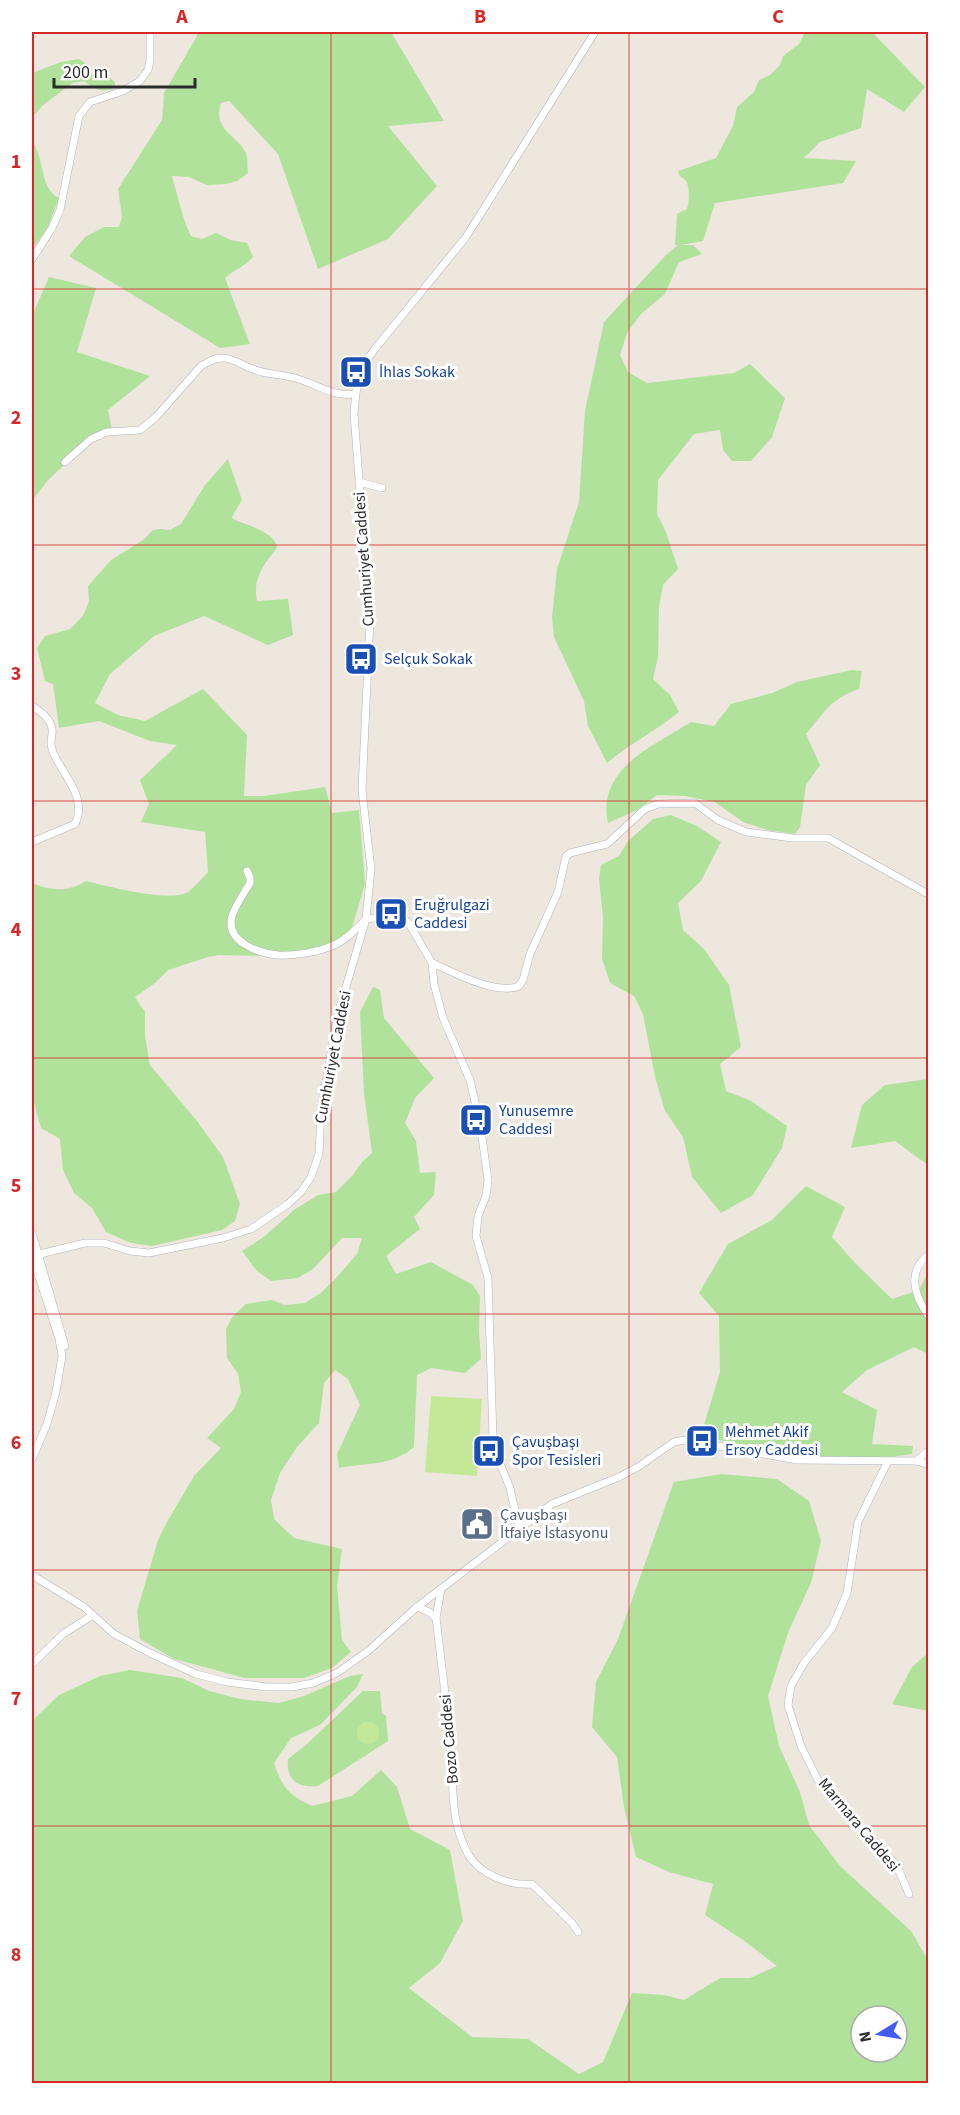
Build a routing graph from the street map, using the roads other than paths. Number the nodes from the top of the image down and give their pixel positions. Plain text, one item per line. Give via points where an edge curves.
1 (150, 32) edge
2 (595, 32) edge
3 (32, 259) edge
4 (355, 394) junction
5 (64, 462) dead end
6 (359, 482) junction
7 (382, 488) dead end
8 (32, 706) edge
9 (32, 842) edge
10 (247, 872) dead end
11 (928, 894) edge
12 (366, 919) junction
13 (432, 963) junction
14 (32, 1233) edge
15 (33, 1255) edge
16 (928, 1255) edge
17 (928, 1315) edge
18 (928, 1451) edge
19 (32, 1459) edge
20 (888, 1461) junction
21 (916, 1461) junction
22 (928, 1464) edge
23 (519, 1528) junction
24 (32, 1575) edge
25 (441, 1588) junction
26 (429, 1598) junction
27 (417, 1608) junction
28 (93, 1616) junction
29 (436, 1618) junction
30 (32, 1664) edge
31 (909, 1893) dead end
32 (578, 1932) dead end

1 - 3 street via 150,61 140,81 90,102 79,116 60,210
2 - 4 street, Cumhuriyet Caddesi via 466,237 364,364
4 - 5 street via 334,394 296,378 253,369 236,361 210,360 140,430 99,435
4 - 6 street, Cumhuriyet Caddesi
6 - 7 street
6 - 12 street, Cumhuriyet Caddesi via 370,620 362,790 371,869
8 - 9 street via 51,724 50,743 73,785 79,816 75,824
10 - 12 street via 250,884 232,917 232,930 250,948 277,955 332,946 352,934
11 - 13 street via 828,838 792,838 746,831 718,820 695,803 658,804 645,809 607,844 566,856 558,892 519,986 503,989
12 - 13 street via 399,915 408,922
12 - 15 street, Cumhuriyet Caddesi via 338,1014 321,1110 319,1154 302,1192 251,1229 223,1238 149,1253 85,1243
13 - 23 street via 443,1018 470,1080 480,1123 488,1180 476,1236 488,1278 493,1438
14 - 15 street
15 - 19 street via 61,1347 62,1363 45,1431
16 - 17 street via 916,1270 915,1281
18 - 21 street
20 - 21 street
20 - 23 street via 798,1460 685,1440 674,1442 619,1477 552,1504
20 - 31 street, Marmara Caddesi via 858,1522 847,1593 832,1628 791,1686 788,1705 801,1746 818,1780 897,1866
21 - 22 street
23 - 25 street
24 - 28 street
25 - 26 street
25 - 29 street
26 - 27 street
26 - 29 street
27 - 28 street via 337,1674 292,1687 227,1682 196,1674 114,1634
27 - 29 street
28 - 30 street via 63,1634
29 - 32 street, Bozo Caddesi via 455,1822 470,1857 492,1877 520,1885 532,1884

